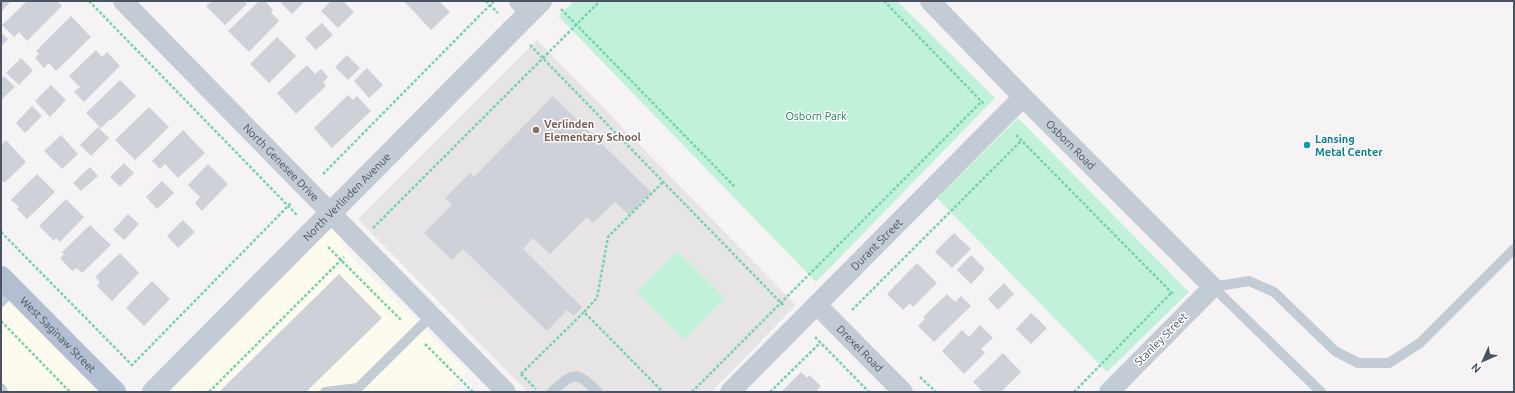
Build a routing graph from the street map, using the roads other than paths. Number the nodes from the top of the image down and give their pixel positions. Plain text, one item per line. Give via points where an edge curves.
1 (123, 1) edge
2 (930, 1) edge
3 (537, 5) edge
4 (1023, 97) junction
5 (330, 214) junction
6 (1514, 249) edge
7 (1213, 286) junction
8 (5, 290) edge
9 (817, 305) junction
10 (431, 316) junction
11 (1, 388) edge
12 (360, 390) edge
13 (3, 392) edge
14 (115, 392) edge
15 (153, 392) edge
16 (325, 392) edge
17 (506, 392) edge
18 (552, 392) edge
19 (598, 392) edge
20 (730, 392) edge
21 (903, 392) edge
22 (1109, 392) edge
23 (1321, 392) edge

1 - 5 street, North Genesee Drive
2 - 4 street, Osborn Road
3 - 5 street, North Verlinden Avenue
4 - 7 street, Osborn Road
4 - 9 street, Durant Street
5 - 10 street, North Genesee Drive
5 - 15 street, North Verlinden Avenue
6 - 7 lane via 1420,343 1389,363 1358,363 1335,351 1274,292 1249,281
7 - 22 street, Stanley Street
7 - 23 lane
8 - 14 main road, West Saginaw Street
9 - 20 street, Durant Street
9 - 21 street, Drexel Road
10 - 12 lane
10 - 17 street, North Genesee Drive
11 - 13 lane
12 - 16 lane
18 - 19 lane via 570,376 578,376

